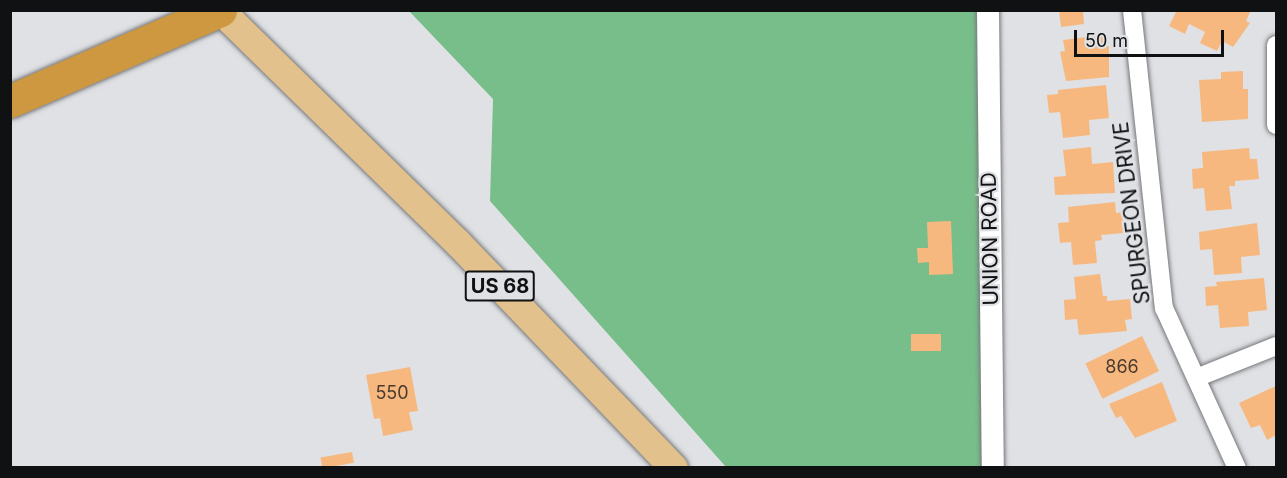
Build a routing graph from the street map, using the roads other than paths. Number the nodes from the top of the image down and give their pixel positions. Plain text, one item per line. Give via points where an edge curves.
1 (988, 10) edge
2 (1132, 10) edge
3 (220, 11) edge
4 (1276, 45) edge
5 (10, 101) edge
6 (1276, 125) edge
7 (1276, 346) edge
8 (1196, 378) junction
9 (674, 468) edge
10 (993, 468) edge
11 (1237, 468) edge

1 - 10 street, UNION ROAD
2 - 8 street, SPURGEON DRIVE via 1164,308
3 - 5 highway
3 - 9 main road, US 68 via 458,243
4 - 6 street
7 - 8 street
8 - 11 street, SPURGEON DRIVE

